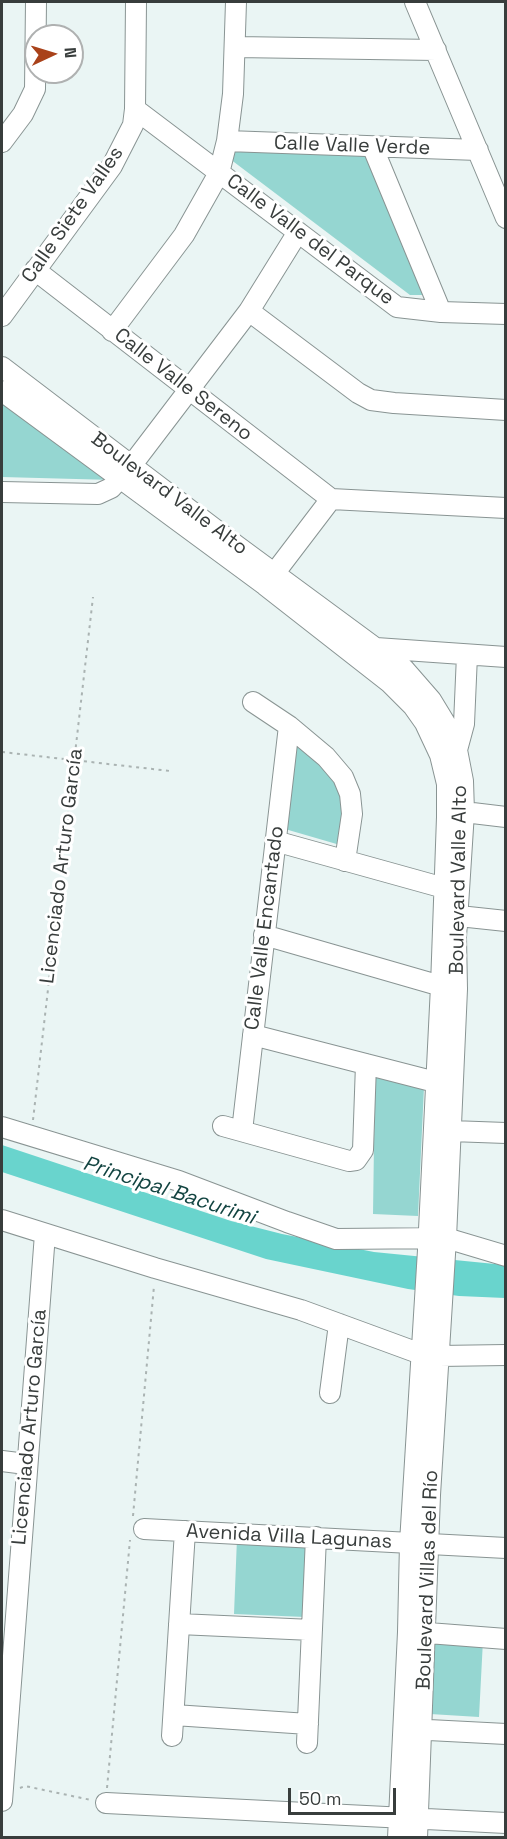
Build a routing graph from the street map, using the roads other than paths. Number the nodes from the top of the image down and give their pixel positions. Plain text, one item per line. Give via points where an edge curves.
1 (36, 2) edge
2 (136, 2) edge
3 (236, 2) edge
4 (415, 2) edge
5 (236, 47) junction
6 (436, 50) junction
7 (135, 109) junction
8 (227, 141) junction
9 (2, 142) edge
10 (373, 148) junction
11 (478, 150) junction
12 (219, 173) junction
13 (506, 218) edge
14 (298, 232) junction
15 (35, 270) junction
16 (249, 311) junction
17 (441, 312) junction
18 (506, 314) edge
19 (2, 316) edge
20 (112, 331) junction
21 (2, 367) edge
22 (188, 389) junction
23 (2, 392) edge
24 (506, 410) edge
25 (125, 472) junction
26 (2, 492) edge
27 (331, 500) junction
28 (506, 508) edge
29 (270, 579) junction
30 (376, 648) junction
31 (467, 655) junction
32 (506, 657) edge
33 (253, 702) dead end
34 (289, 726) junction
35 (458, 750) junction
36 (464, 812) junction
37 (506, 817) edge
38 (275, 841) junction
39 (345, 861) junction
40 (452, 890) junction
41 (459, 916) junction
42 (506, 921) edge
43 (264, 935) junction
44 (441, 986) junction
45 (253, 1035) junction
46 (366, 1064) junction
47 (444, 1084) junction
48 (2, 1127) edge
49 (450, 1131) junction
50 (506, 1133) edge
51 (2, 1220) edge
52 (45, 1234) junction
53 (436, 1244) junction
54 (506, 1256) edge
55 (339, 1324) junction
56 (432, 1324) joint
57 (430, 1355) junction
58 (506, 1355) edge
59 (330, 1393) dead end
60 (2, 1461) edge
61 (26, 1464) junction
62 (144, 1529) dead end
63 (185, 1531) junction
64 (316, 1537) junction
65 (419, 1544) junction
66 (506, 1548) edge
67 (179, 1624) junction
68 (312, 1630) junction
69 (417, 1633) junction
70 (506, 1639) edge
71 (4, 1712) edge
72 (174, 1715) junction
73 (412, 1729) junction
74 (506, 1734) edge
75 (172, 1736) dead end
76 (2, 1792) edge
77 (2, 1801) edge
78 (106, 1803) road end
79 (506, 1823) edge
80 (408, 1828) edge

1 - 9 street via 35,89 23,114
2 - 7 street, Calle Siete Valles
3 - 5 street
4 - 6 street
5 - 6 street
5 - 8 street
6 - 11 street
7 - 12 street, Calle Valle del Parque
7 - 15 street, Calle Siete Valles via 133,125 112,166
8 - 10 street, Calle Valle Verde
8 - 12 street
10 - 11 street, Calle Valle Verde
10 - 17 street
11 - 13 street
12 - 14 street, Calle Valle del Parque
12 - 20 street via 184,234
14 - 16 street
14 - 17 street, Calle Valle del Parque via 397,307
15 - 19 street, Calle Siete Valles
15 - 20 street, Calle Valle Sereno
16 - 22 street
16 - 24 street via 371,400
17 - 18 street, Calle Valle del Parque
20 - 22 street, Calle Valle Sereno
21 - 25 street, Boulevard Valle Alto
22 - 25 street
22 - 27 street, Calle Valle Sereno
23 - 25 street, Boulevard Valle Alto
25 - 26 street via 111,488 98,494
25 - 29 street, Boulevard Valle Alto
27 - 28 street
27 - 29 street
29 - 30 street, Boulevard Valle Alto
29 - 40 street, Boulevard Valle Alto via 389,682 425,723 440,755 447,784
30 - 31 street
30 - 35 street, Boulevard Valle Alto via 404,669 431,700
31 - 32 street
31 - 35 street via 464,724
33 - 34 street
34 - 38 street, Calle Valle Encantado
34 - 39 street via 343,777 350,794 351,814
35 - 36 street, Boulevard Valle Alto
36 - 37 street
36 - 40 street, Boulevard Valle Alto
38 - 39 street
38 - 43 street, Calle Valle Encantado
39 - 40 street
40 - 41 street, Boulevard Valle Alto
40 - 44 street, Boulevard Valle Alto
41 - 42 street
41 - 47 street, Boulevard Valle Alto
43 - 44 street
43 - 45 street, Calle Valle Encantado
44 - 47 street, Boulevard Valle Alto
45 - 46 street
45 - 46 street, Calle Valle Encantado via 232,1129 349,1161 356,1160 363,1150
46 - 47 street
47 - 49 street, Boulevard Valle Alto
47 - 53 street, Boulevard Valle Alto
48 - 53 street via 179,1181 336,1239
49 - 50 street
49 - 53 street, Boulevard Valle Alto
51 - 52 street
52 - 55 street
52 - 61 street, Licenciado Arturo García
53 - 54 street
53 - 56 street, Boulevard Valle Alto
55 - 57 street
55 - 59 street
56 - 57 street, Boulevard Villas del Río
57 - 58 street
57 - 65 street, Boulevard Villas del Río
57 - 65 street, Boulevard Villas del Río via 412,1496
60 - 61 street
61 - 71 street, Licenciado Arturo García
62 - 63 street, Avenida Villa Lagunas
63 - 64 street, Avenida Villa Lagunas
63 - 67 street
64 - 65 street, Avenida Villa Lagunas
64 - 68 street
65 - 66 street, Avenida Villa Lagunas
65 - 69 street, Boulevard Villas del Río
67 - 68 street
67 - 72 street
68 - 72 street via 307,1734
69 - 70 street
69 - 73 street, Boulevard Villas del Río
71 - 76 street, Licenciado Arturo García
72 - 75 street
73 - 74 street
73 - 80 street, Boulevard Villas del Río
76 - 77 street, Licenciado Arturo García
78 - 80 street
79 - 80 street

